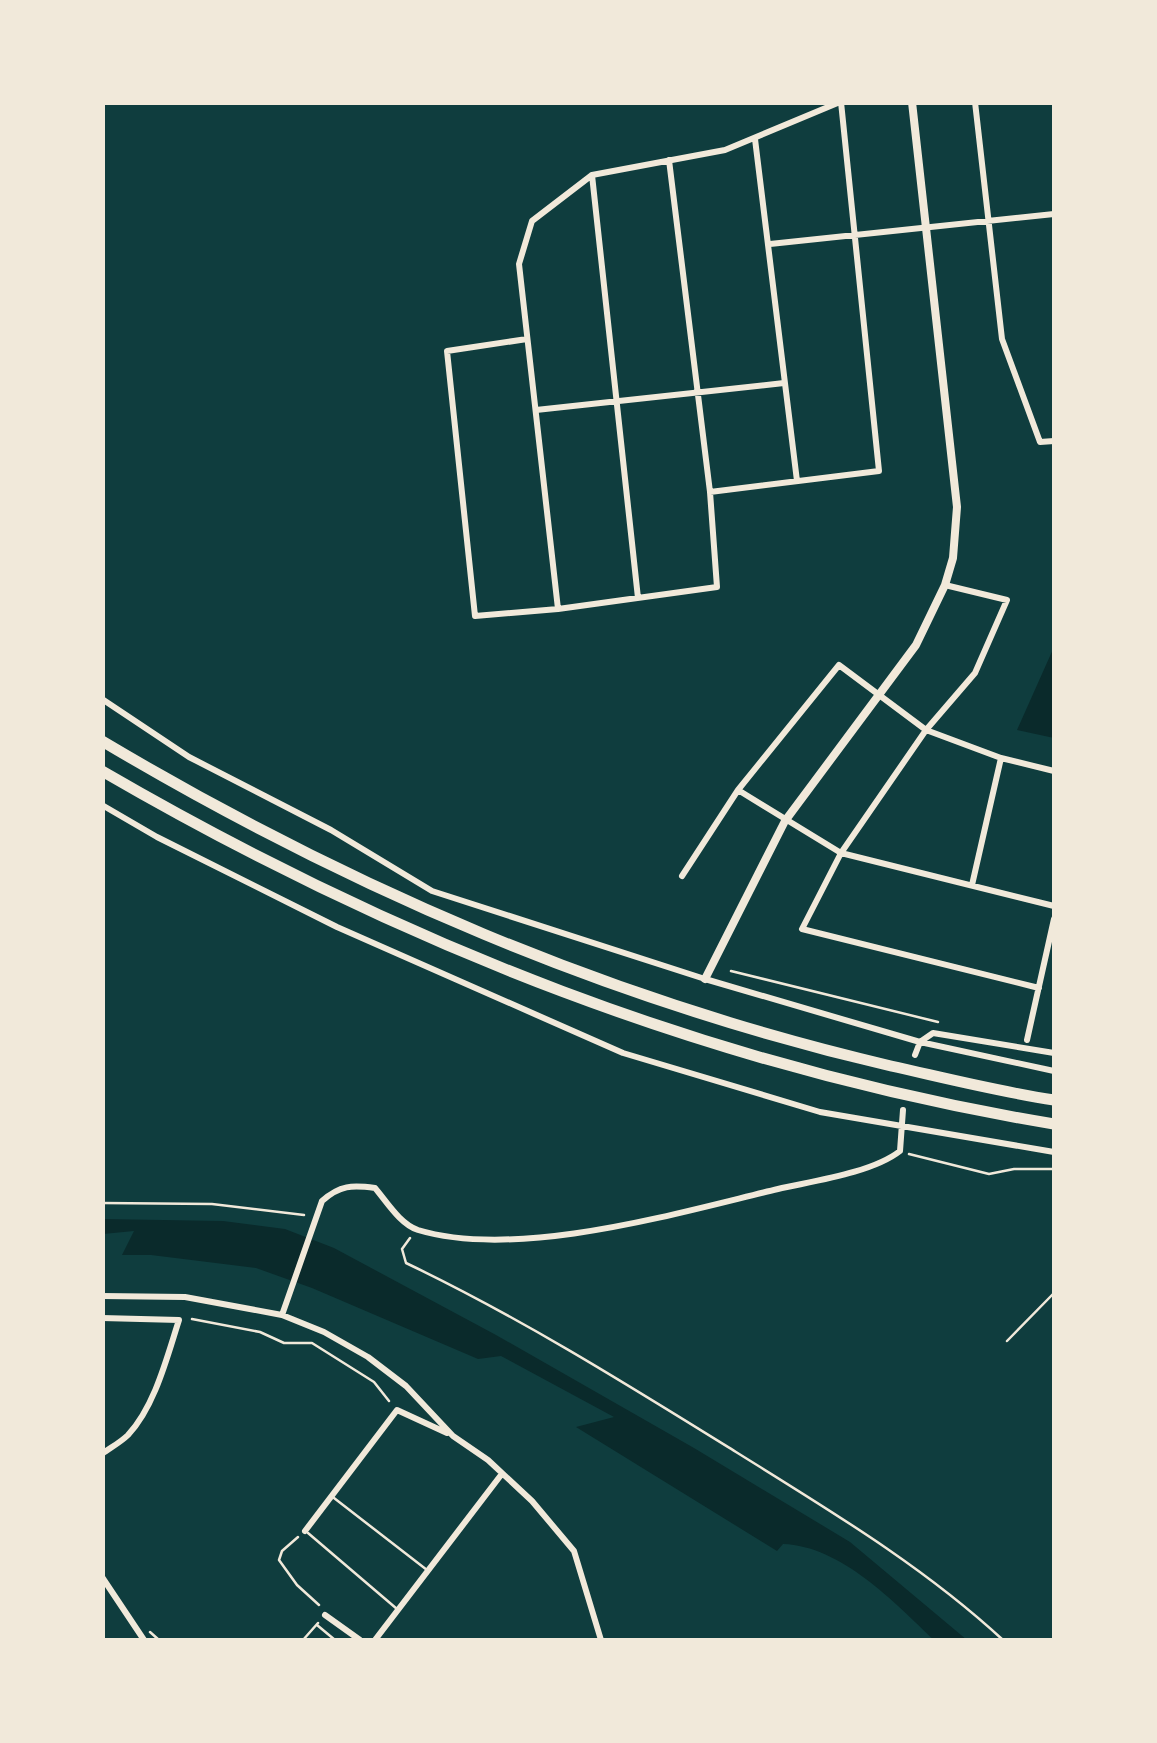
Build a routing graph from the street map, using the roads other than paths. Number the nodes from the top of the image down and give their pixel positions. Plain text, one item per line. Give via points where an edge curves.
1 (841, 102) edge
2 (912, 102) edge
3 (975, 102) edge
4 (755, 139) junction
5 (669, 160) junction
6 (592, 175) junction
7 (1054, 214) edge
8 (989, 221) junction
9 (926, 228) junction
10 (856, 236) junction
11 (770, 244) junction
12 (528, 339) junction
13 (784, 383) junction
14 (696, 393) junction
15 (615, 402) junction
16 (536, 410) junction
17 (1054, 441) edge
18 (796, 481) junction
19 (710, 492) junction
20 (946, 586) junction
21 (638, 598) junction
22 (558, 609) junction
23 (878, 695) junction
24 (102, 699) edge
25 (926, 730) junction
26 (102, 732) edge
27 (102, 741) edge
28 (1000, 758) junction
29 (102, 771) edge
30 (1054, 771) edge
31 (738, 790) junction
32 (196, 797) junction
33 (102, 804) edge
34 (785, 820) junction
35 (841, 853) junction
36 (682, 876) dead end
37 (972, 885) junction
38 (1054, 906) edge
39 (1054, 919) edge
40 (705, 979) junction
41 (1039, 988) junction
42 (1027, 1040) dead end
43 (920, 1042) junction
44 (1054, 1054) edge
45 (915, 1056) dead end
46 (1054, 1071) edge
47 (1054, 1100) edge
48 (903, 1110) dead end
49 (1054, 1127) edge
50 (902, 1128) junction
51 (1054, 1152) edge
52 (102, 1296) edge
53 (282, 1316) junction
54 (102, 1318) edge
55 (453, 1436) junction
56 (102, 1454) edge
57 (501, 1475) junction
58 (332, 1497) junction
59 (305, 1531) joint
60 (428, 1571) junction
61 (102, 1577) edge
62 (398, 1610) junction
63 (325, 1615) road end
64 (150, 1632) dead end
65 (144, 1640) edge
66 (159, 1640) edge
67 (360, 1640) edge
68 (375, 1640) edge
69 (601, 1640) edge

1 - 4 street
1 - 10 street
2 - 9 street
3 - 8 street
4 - 5 street
4 - 11 street
5 - 6 street
5 - 14 street
6 - 12 street via 532,222 519,264
6 - 15 street
7 - 8 street
8 - 9 street
8 - 17 street via 1002,338 1040,442
9 - 10 street
9 - 20 street via 957,507
10 - 11 street
10 - 18 street via 879,471
11 - 13 street
12 - 16 street
12 - 22 street via 447,350 475,616
13 - 14 street
13 - 18 street
14 - 15 street
14 - 19 street
15 - 16 street
15 - 21 street
16 - 22 street
18 - 19 street
19 - 21 street via 718,587
20 - 23 street via 916,645
20 - 25 street via 1006,600 974,673
21 - 22 street
23 - 25 street
23 - 31 street via 840,664
23 - 34 street
24 - 40 street via 189,757 432,891
25 - 28 street
25 - 35 street
26 - 32 highway
27 - 32 highway
28 - 30 street
28 - 37 street
29 - 49 highway via 358,907 547,988 753,1054
31 - 34 street
31 - 36 street
32 - 47 highway via 449,922 602,981 789,1040
33 - 50 street via 336,928 623,1053 820,1112
34 - 35 street
34 - 40 street
35 - 37 street
35 - 41 street via 802,929
37 - 38 street
39 - 41 street
40 - 43 street
41 - 42 street
43 - 44 street via 933,1033
43 - 45 street
43 - 46 street
48 - 50 street
50 - 51 street
50 - 53 street via 900,1152 891,1158 825,1178 657,1218 521,1238 416,1229 375,1188 336,1189 322,1201
52 - 53 street via 185,1297
53 - 55 street via 368,1358 406,1386
54 - 56 street via 179,1320 146,1404 128,1434
55 - 57 street
55 - 58 street via 396,1410
57 - 60 street
57 - 69 street via 574,1552
58 - 59 street
58 - 60 lane
59 - 62 lane
60 - 62 street
61 - 65 street
62 - 68 street
63 - 67 street
64 - 66 lane

